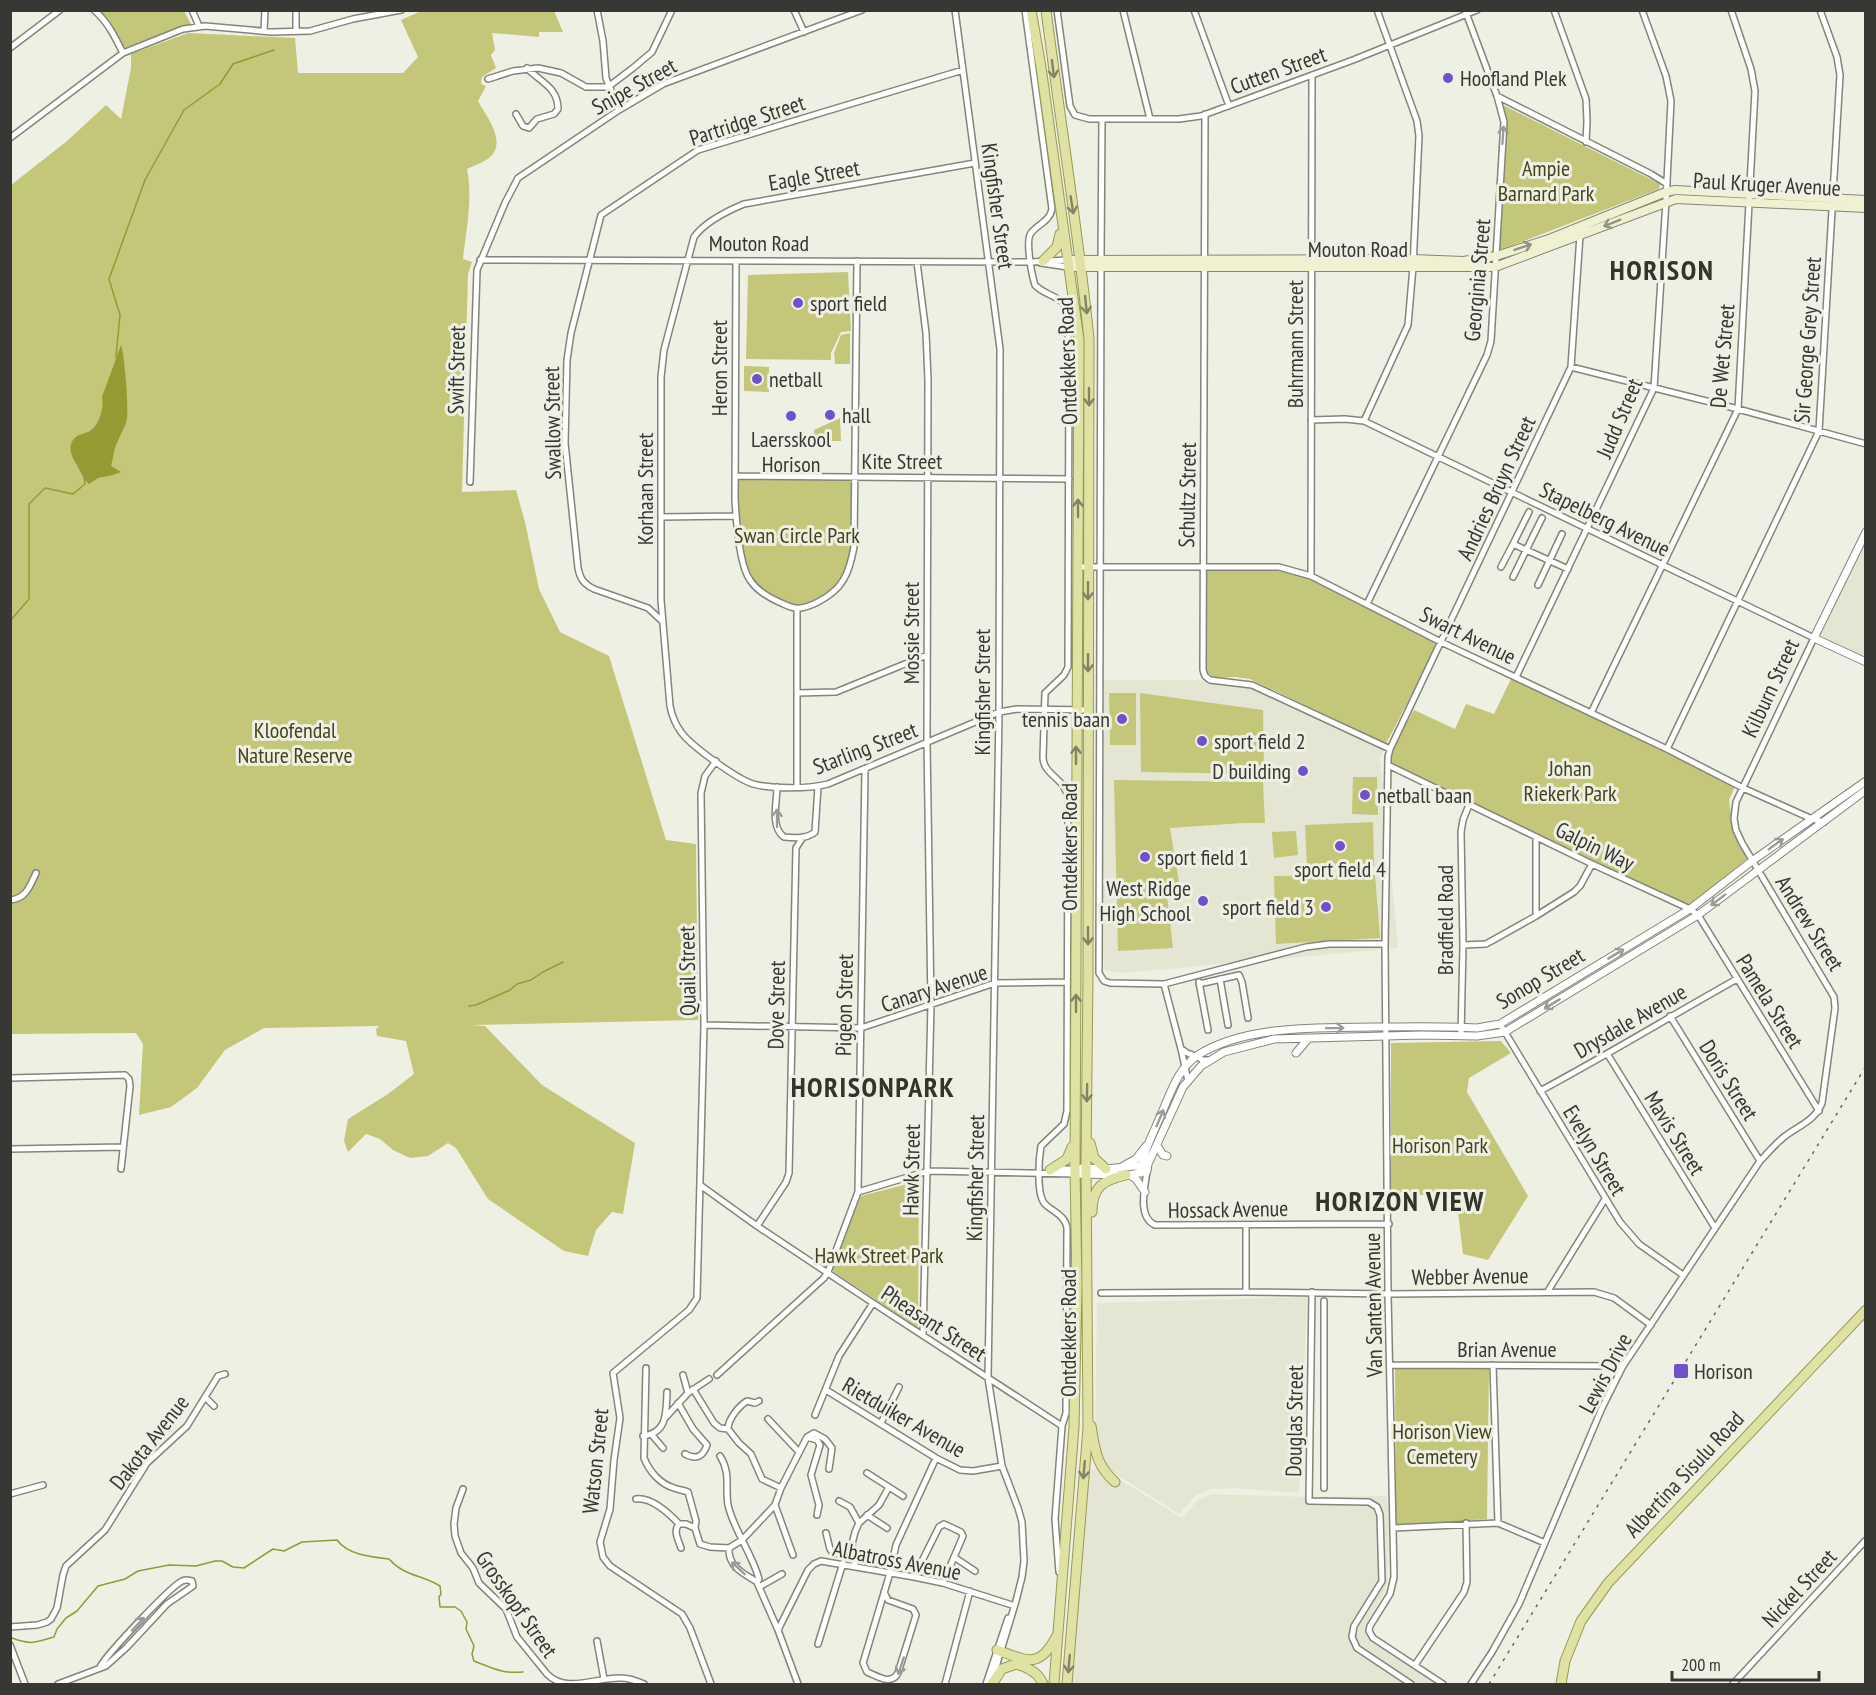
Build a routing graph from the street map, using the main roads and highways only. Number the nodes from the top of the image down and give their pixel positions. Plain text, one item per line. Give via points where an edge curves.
1 (1031, 10) edge
2 (1046, 10) edge
3 (1667, 188) joint
4 (1749, 198) junction
5 (1866, 200) edge
6 (1666, 201) joint
7 (1832, 202) junction
8 (1060, 205) junction
9 (1866, 208) edge
10 (1579, 232) junction
11 (1037, 262) road end
12 (1067, 263) junction
13 (1081, 263) junction
14 (1413, 263) junction
15 (1066, 788) road end
16 (1076, 800) junction
17 (1087, 1123) junction
18 (1076, 1124) junction
19 (1106, 1169) road end
20 (1043, 1171) road end
21 (1126, 1172) road end
22 (1087, 1269) junction
23 (1866, 1310) edge
24 (1088, 1406) junction
25 (1115, 1482) dead end
26 (1059, 1626) junction
27 (1042, 1682) edge
28 (992, 1684) edge
29 (1054, 1684) edge
30 (1067, 1684) edge
31 (1561, 1684) edge

1 - 8 main road, Ontdekkers Road
2 -> 13 main road, Ontdekkers Road
3 - 4 main road, Paul Kruger Avenue
3 - 10 main road, Mouton Road
4 - 6 main road, Paul Kruger Avenue
4 - 7 main road, Paul Kruger Avenue
5 - 7 main road, Paul Kruger Avenue
6 -> 10 main road, Mouton Road
7 - 9 main road, Paul Kruger Avenue
8 - 11 main road via 1059,243
8 - 12 main road, Ontdekkers Road
14 -> 10 main road, Mouton Road via 1496,256
10 - 14 main road, Mouton Road via 1495,267
12 - 13 main road, Mouton Road
16 -> 12 main road, Ontdekkers Road via 1078,339
13 - 14 main road, Mouton Road
13 -> 17 main road, Ontdekkers Road via 1089,339
15 - 16 main road
18 -> 16 main road, Ontdekkers Road
17 - 19 main road via 1092,1155
17 - 22 main road, Ontdekkers Road
18 - 20 main road via 1071,1154 1064,1162
18 - 26 main road, Ontdekkers Road via 1074,1427
21 - 22 main road via 1106,1181 1095,1193
22 - 24 main road, Ontdekkers Road
23 - 31 main road, Albertina Sisulu Road via 1608,1583 1581,1621 1565,1661
24 - 25 main road via 1098,1462
24 -> 30 main road, Ontdekkers Road
26 - 27 main road via 1049,1650 1038,1659 998,1654 1028,1665
26 - 29 main road, Ontdekkers Road
27 - 28 main road via 1029,1669 1011,1665 999,1671

